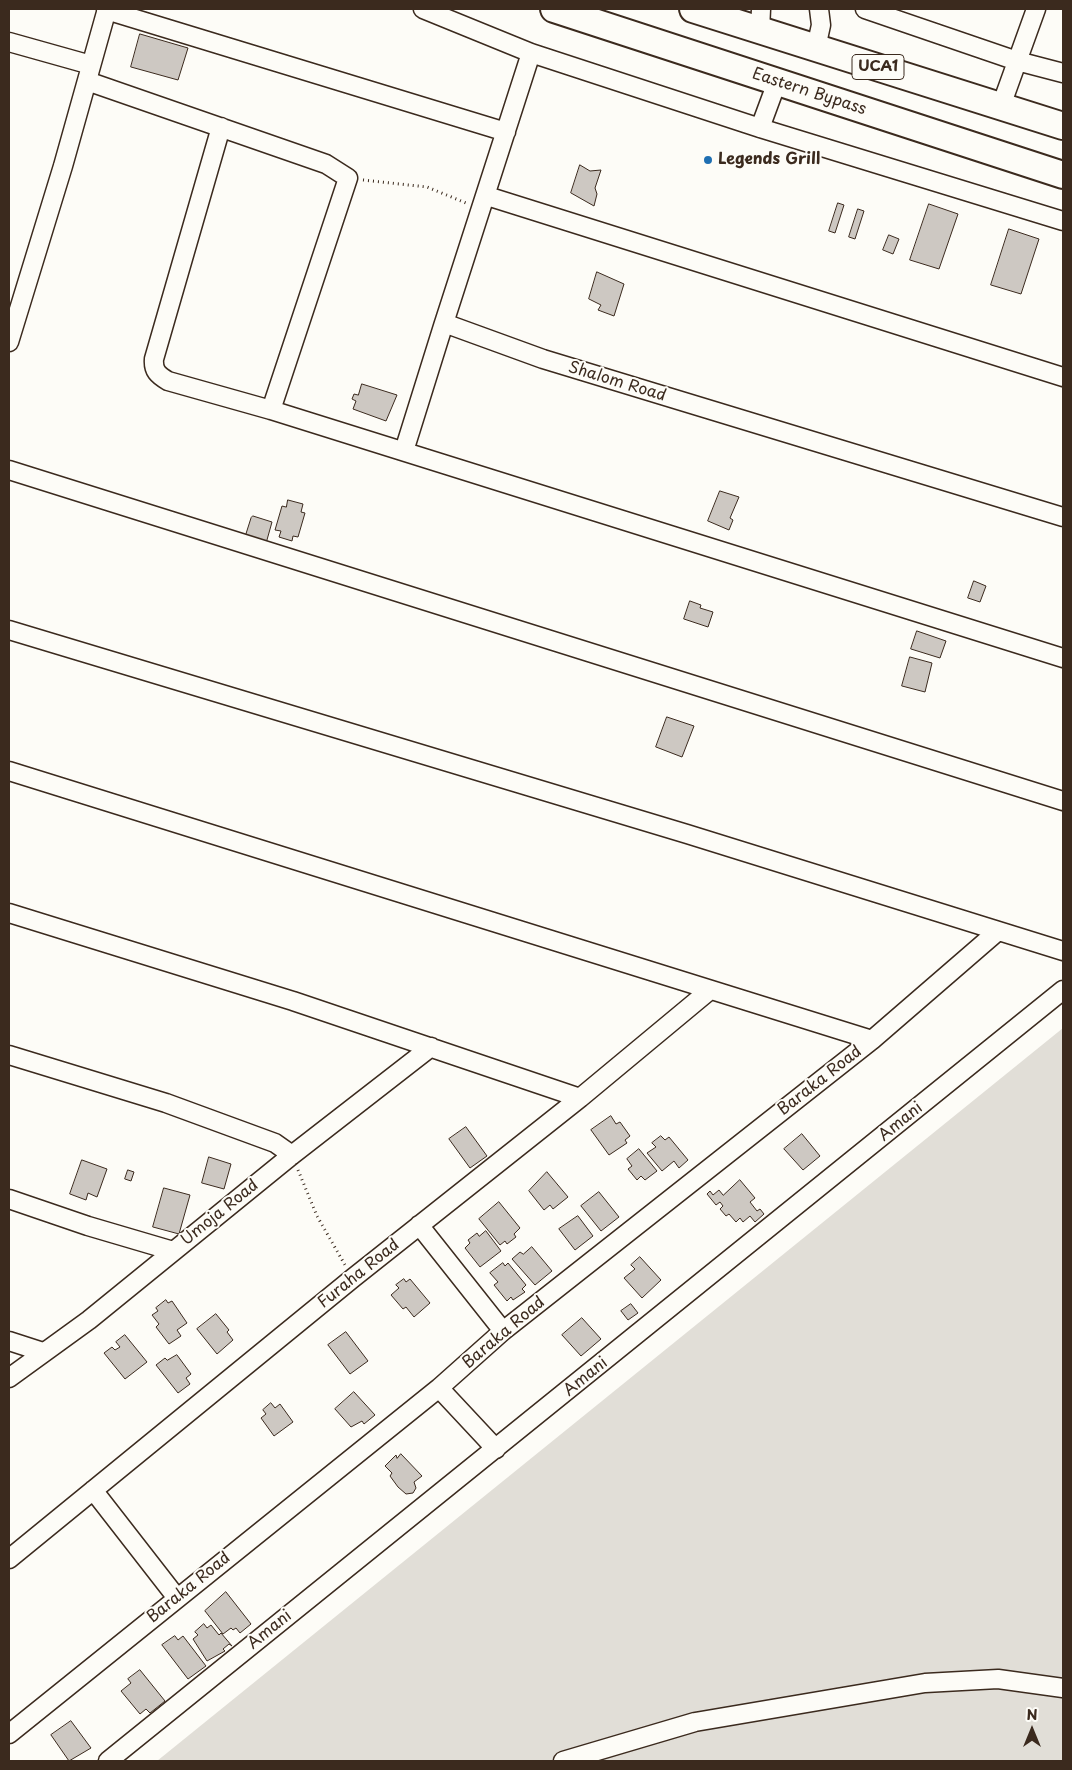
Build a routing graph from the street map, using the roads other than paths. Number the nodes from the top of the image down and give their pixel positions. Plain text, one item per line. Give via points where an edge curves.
1 (107, 9) edge
2 (423, 9) edge
3 (554, 9) edge
4 (693, 9) edge
5 (819, 9) edge
6 (865, 9) edge
7 (1036, 9) edge
8 (760, 19) edge
9 (9, 42) edge
10 (816, 48) junction
11 (531, 53) junction
12 (1017, 61) junction
13 (89, 73) junction
14 (1063, 73) edge
15 (777, 82) junction
16 (1001, 106) junction
17 (1063, 126) edge
18 (221, 127) junction
19 (760, 128) junction
20 (506, 132) junction
21 (1063, 175) edge
22 (484, 203) junction
23 (1063, 221) edge
24 (444, 323) junction
25 (9, 342) edge
26 (1063, 376) edge
27 (271, 410) junction
28 (404, 451) junction
29 (9, 470) edge
30 (1063, 517) edge
31 (9, 630) edge
32 (1063, 658) edge
33 (9, 771) edge
34 (1063, 801) edge
35 (9, 913) edge
36 (998, 931) junction
37 (1063, 951) edge
38 (710, 990) junction
39 (1063, 990) edge
40 (872, 1040) junction
41 (431, 1047) junction
42 (9, 1055) edge
43 (580, 1098) junction
44 (292, 1156) junction
45 (9, 1199) edge
46 (419, 1225) junction
47 (173, 1251) junction
48 (502, 1332) junction
49 (9, 1341) edge
50 (43, 1352) junction
51 (9, 1378) edge
52 (439, 1388) junction
53 (496, 1449) junction
54 (94, 1490) junction
55 (9, 1560) edge
56 (176, 1598) junction
57 (1063, 1688) edge
58 (9, 1734) edge
59 (108, 1761) edge
60 (563, 1761) edge

1 - 13 street
1 - 20 street
2 - 11 street
3 - 15 main road, Eastern Bypass
4 - 8 main road, UCA1
5 - 10 street via 821,25
6 - 12 street
7 - 12 street
8 - 10 main road, UCA1
9 - 13 street
10 - 16 main road, UCA1
11 - 19 street
11 - 20 street
12 - 14 street
12 - 16 street
13 - 18 street
13 - 25 street
15 - 19 street
15 - 21 main road, Eastern Bypass
16 - 17 main road, UCA1
18 - 27 street via 154,366 168,381
18 - 27 street via 326,164 348,178
19 - 23 street
20 - 22 street
22 - 24 street
22 - 26 street
24 - 28 street
24 - 30 street, Shalom Road via 543,359
27 - 28 street
28 - 32 street
29 - 34 street
31 - 36 street
33 - 38 street
35 - 41 street
36 - 37 street
36 - 40 street, Baraka Road
38 - 40 street
38 - 43 street, Furaha Road
39 - 53 street, Amani
40 - 48 street, Baraka Road
41 - 43 street
41 - 44 street, Umoja Road
42 - 44 street via 166,1103 275,1143
43 - 46 street, Furaha Road
44 - 47 street, Umoja Road
45 - 47 street
46 - 48 street
46 - 54 street, Furaha Road
47 - 50 street, Umoja Road via 89,1320
48 - 52 street, Baraka Road
49 - 50 street
50 - 51 street, Umoja Road
52 - 53 street
52 - 56 street, Baraka Road
53 - 59 street, Amani
54 - 55 street, Furaha Road
54 - 56 street
56 - 58 street, Baraka Road
57 - 60 street via 998,1679 925,1683 695,1722

